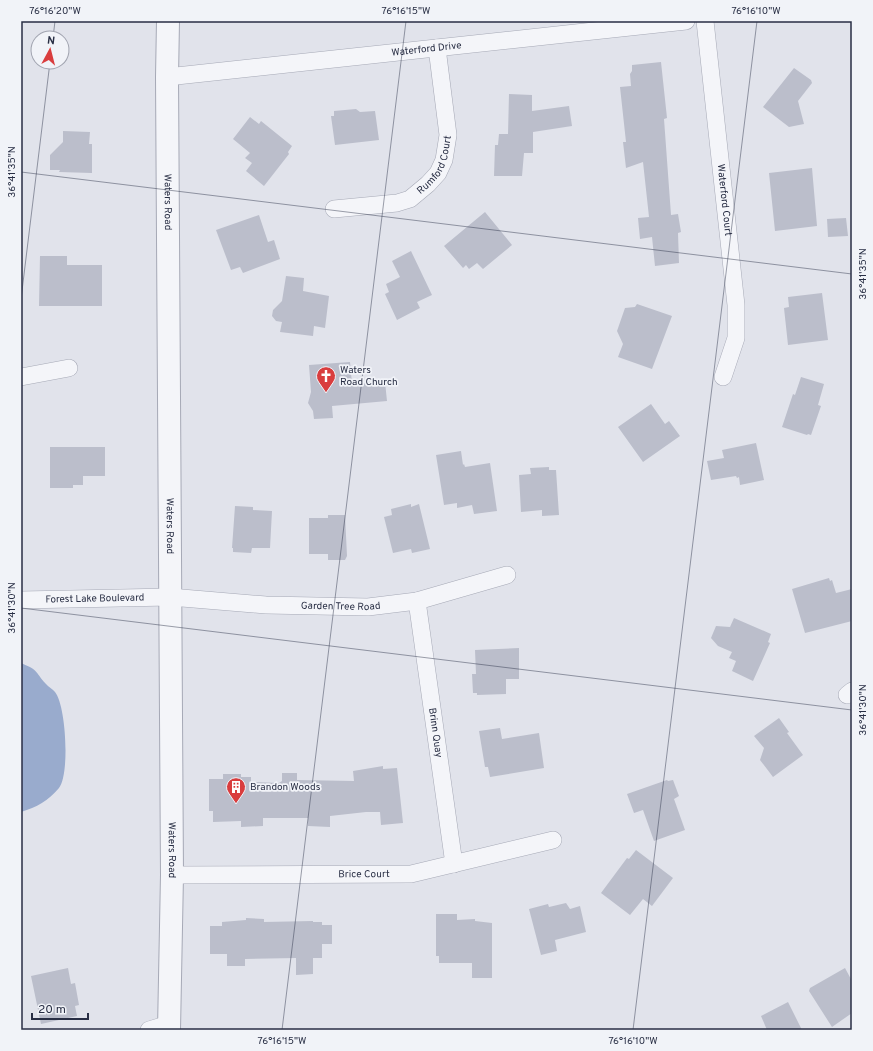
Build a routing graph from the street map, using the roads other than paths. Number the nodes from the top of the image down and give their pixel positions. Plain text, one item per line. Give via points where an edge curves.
1 (168, 21) edge
2 (686, 21) edge
3 (705, 21) edge
4 (437, 48) junction
5 (167, 77) junction
6 (334, 209) dead end
7 (69, 368) dead end
8 (21, 377) edge
9 (723, 378) dead end
10 (507, 576) dead end
11 (170, 597) junction
12 (21, 600) edge
13 (417, 601) junction
14 (553, 840) dead end
15 (454, 864) junction
16 (172, 875) junction
17 (169, 1027) edge
18 (149, 1030) edge

1 - 5 street, Waters Road
2 - 4 street, Waterford Drive
3 - 9 street, Waterford Court via 736,305 736,338
4 - 5 street, Waterford Drive
4 - 6 street, Rumford Court via 448,135 444,160 438,173 410,198 397,203
5 - 11 street, Waters Road
7 - 8 street
10 - 13 street, Garden Tree Road
11 - 12 street, Forest Lake Boulevard
11 - 13 street, Garden Tree Road via 266,605 368,607
11 - 16 street, Waters Road
13 - 15 street, Brinn Quay
14 - 15 street, Brice Court
15 - 16 street, Brice Court via 411,874
16 - 17 street, Waters Road
17 - 18 street

